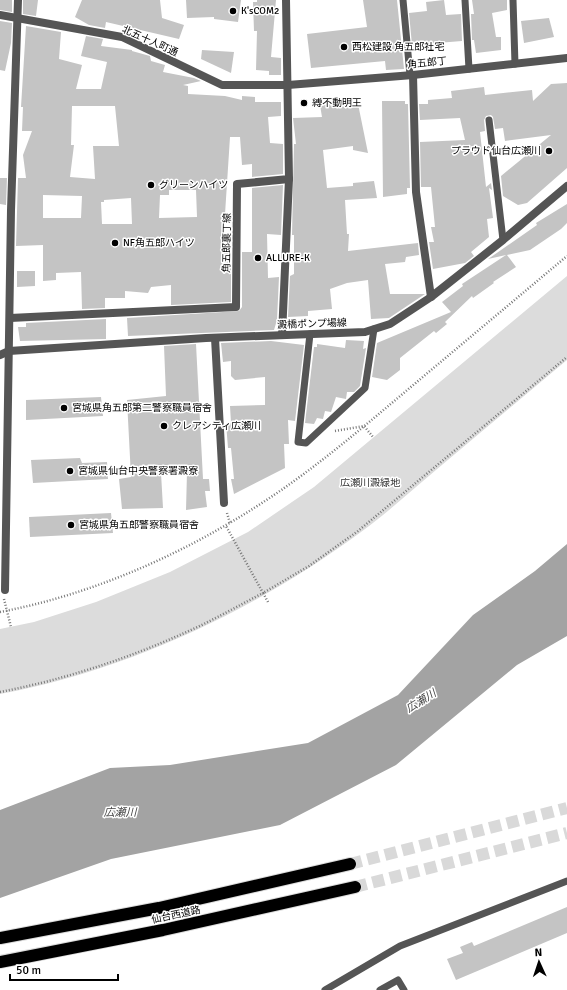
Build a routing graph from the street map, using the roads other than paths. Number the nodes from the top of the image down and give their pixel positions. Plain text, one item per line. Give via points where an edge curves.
1 (18, 0) edge
2 (286, 0) edge
3 (403, 0) edge
4 (465, 0) edge
5 (513, 0) edge
6 (0, 15) edge
7 (17, 18) junction
8 (567, 58) edge
9 (515, 64) junction
10 (469, 69) junction
11 (411, 75) junction
12 (288, 85) junction
13 (489, 120) dead end
14 (290, 179) junction
15 (567, 186) edge
16 (504, 240) junction
17 (431, 297) junction
18 (10, 318) junction
19 (9, 328) junction
20 (0, 329) edge
21 (374, 329) junction
22 (310, 334) junction
23 (282, 335) junction
24 (215, 338) junction
25 (8, 351) junction
26 (0, 355) edge
27 (224, 503) dead end
28 (5, 590) dead end
29 (350, 864) tunnel mouth
30 (567, 881) edge
31 (356, 886) tunnel mouth
32 (0, 938) edge
33 (0, 962) edge
34 (325, 990) edge
35 (380, 990) edge
36 (404, 990) edge

1 - 7 street
2 - 12 street
3 - 11 lane
4 - 10 lane
5 - 9 lane
6 - 7 street, 北五十人町通
7 - 12 street, 北五十人町通 via 122,37 222,85
7 - 18 street
8 - 9 street, 角五郎丁
9 - 10 street, 角五郎丁
10 - 11 street, 角五郎丁
11 - 12 street, 角五郎丁
11 - 17 street via 416,192
12 - 14 street
13 - 16 lane
14 - 18 street, 角五郎裏丁線 via 237,184 236,307
14 - 23 street
15 - 16 street, 澱橋ポンプ場線
16 - 17 street, 澱橋ポンプ場線
17 - 21 street, 澱橋ポンプ場線 via 390,324
18 - 19 street
19 - 20 street
19 - 25 street
21 - 22 street, 澱橋ポンプ場線 via 365,332
21 - 22 lane via 365,388 306,443 298,442
22 - 23 street, 澱橋ポンプ場線
23 - 24 street, 澱橋ポンプ場線
24 - 25 street, 澱橋ポンプ場線
24 - 27 street
25 - 26 street
25 - 28 street
29 - 32 highway, 仙台西道路 via 159,908
30 - 34 lane via 400,946
31 - 33 highway, 仙台西道路 via 163,930
35 - 36 lane via 398,980

